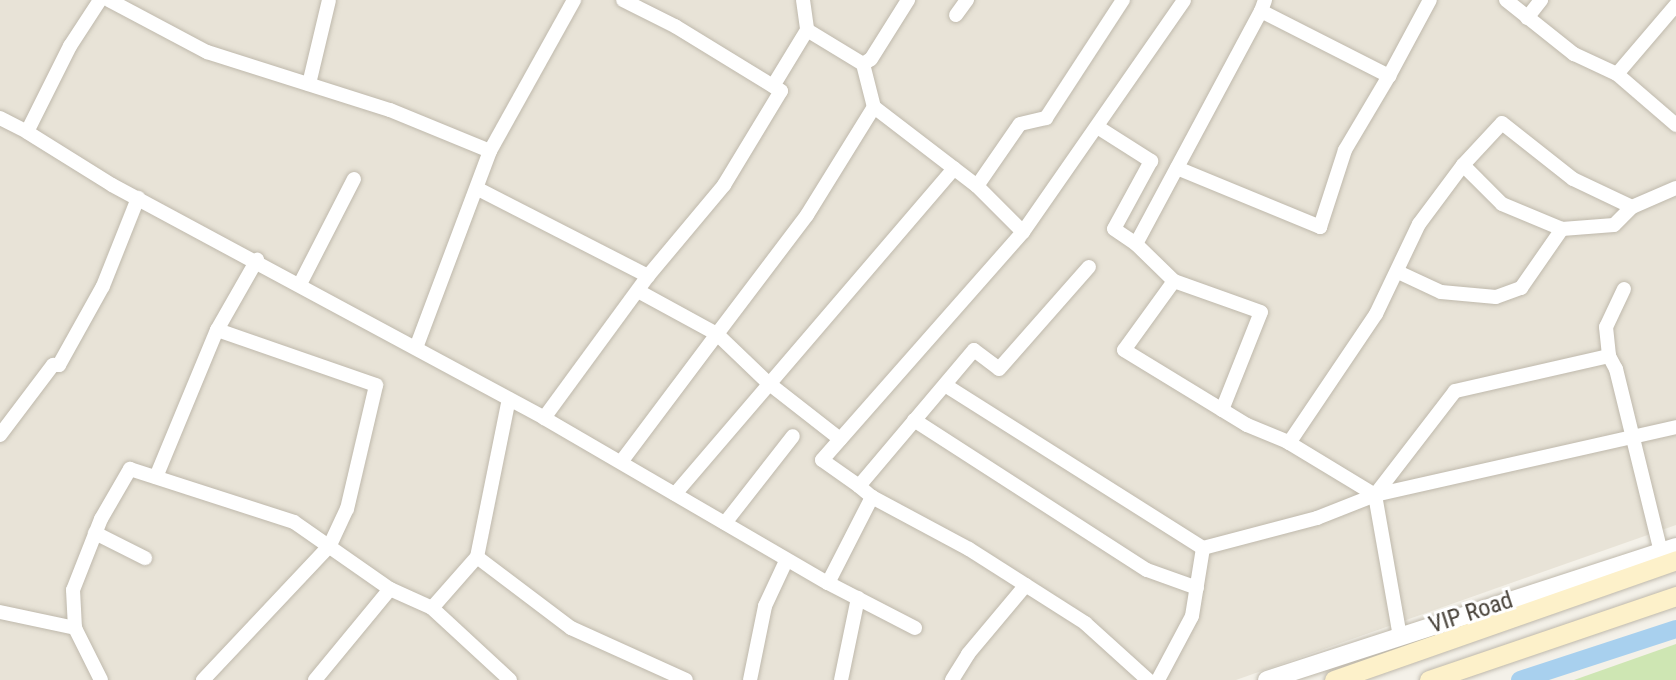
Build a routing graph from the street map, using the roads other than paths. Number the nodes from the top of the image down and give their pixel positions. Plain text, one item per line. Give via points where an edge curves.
1 (100, 0) edge
2 (109, 0) edge
3 (328, 0) edge
4 (574, 0) edge
5 (623, 0) edge
6 (803, 0) edge
7 (908, 0) edge
8 (967, 0) edge
9 (1123, 0) edge
10 (1184, 0) edge
11 (1430, 0) edge
12 (1506, 0) edge
13 (1541, 0) edge
14 (1676, 5) edge
15 (1263, 6) edge
16 (956, 15) dead end
17 (1527, 19) junction
18 (807, 30) junction
19 (863, 64) junction
20 (1617, 74) junction
21 (1389, 76) junction
22 (309, 84) junction
23 (773, 86) junction
24 (874, 107) junction
25 (2, 124) edge
26 (1676, 125) edge
27 (1099, 128) junction
28 (27, 132) junction
29 (490, 151) junction
30 (1463, 164) junction
31 (954, 168) junction
32 (1177, 168) junction
33 (354, 179) dead end
34 (977, 186) junction
35 (478, 188) junction
36 (1676, 188) edge
37 (138, 198) junction
38 (1632, 207) junction
39 (1562, 229) junction
40 (1023, 232) junction
41 (1136, 244) junction
42 (257, 260) junction
43 (1089, 267) dead end
44 (1398, 272) junction
45 (648, 276) junction
46 (1174, 281) junction
47 (300, 284) junction
48 (1624, 289) dead end
49 (638, 291) junction
50 (217, 330) junction
51 (717, 334) junction
52 (416, 348) junction
53 (1609, 356) junction
54 (767, 382) junction
55 (945, 385) junction
56 (509, 399) junction
57 (1222, 410) junction
58 (544, 418) junction
59 (914, 420) junction
60 (1676, 427) edge
61 (0, 435) edge
62 (1630, 435) junction
63 (793, 436) dead end
64 (841, 439) junction
65 (1289, 443) junction
66 (621, 462) junction
67 (156, 477) junction
68 (859, 486) junction
69 (675, 494) junction
70 (1375, 495) junction
71 (872, 497) junction
72 (725, 523) junction
73 (95, 533) junction
74 (330, 545) junction
75 (1203, 548) junction
76 (1671, 553) edge
77 (477, 556) junction
78 (145, 558) dead end
79 (786, 561) junction
80 (828, 583) junction
81 (1026, 585) junction
82 (1197, 588) junction
83 (390, 589) junction
84 (1676, 596) edge
85 (858, 598) junction
86 (432, 608) junction
87 (0, 612) edge
88 (75, 628) junction
89 (915, 628) dead end
90 (1400, 637) junction
91 (101, 680) edge
92 (203, 680) edge
93 (315, 680) edge
94 (509, 680) edge
95 (686, 680) edge
96 (750, 680) edge
97 (841, 680) edge
98 (952, 680) edge
99 (1148, 680) edge
100 (1158, 680) edge
101 (1267, 680) edge
102 (1334, 680) edge
103 (1429, 680) edge

1 - 28 street via 70,46
2 - 22 street via 207,52
3 - 22 street
4 - 29 street
5 - 23 street
6 - 18 street
7 - 19 street via 871,59
8 - 16 street
9 - 34 street via 1046,118 1020,124
10 - 27 street
11 - 21 street
12 - 17 street
13 - 17 street
14 - 20 street
15 - 21 street
15 - 32 street
17 - 20 street via 1574,54
18 - 19 street
18 - 23 street
19 - 24 street
20 - 26 street
21 - 32 street via 1345,150 1320,228
22 - 29 street via 451,132
23 - 45 street via 781,91 724,185
24 - 31 street
24 - 51 street via 807,215
25 - 28 street
27 - 40 street
27 - 41 street via 1151,161 1114,229
28 - 37 street
29 - 35 street
30 - 38 street via 1502,123 1573,178
30 - 39 street via 1502,204
30 - 44 street via 1419,224
31 - 34 street
31 - 54 street
32 - 41 street
33 - 47 street
34 - 40 street
35 - 45 street
35 - 52 street
36 - 38 street
37 - 42 street
37 - 61 street via 103,286 59,365 53,365
38 - 39 street via 1614,225
39 - 44 street via 1521,288 1496,297 1441,292
40 - 64 street
41 - 46 street
42 - 47 street
42 - 50 street
43 - 55 street via 999,369 974,350
44 - 65 street via 1376,314
45 - 49 street
46 - 57 street via 1261,313
46 - 57 street via 1124,350
47 - 52 street
48 - 53 street via 1606,327
49 - 51 street
49 - 58 street
50 - 67 street
50 - 74 street via 376,385 346,509
51 - 54 street
51 - 66 street
52 - 56 street
53 - 62 street
53 - 70 street via 1455,391
54 - 64 street
54 - 69 street
55 - 59 street
55 - 75 street
56 - 58 street
56 - 77 street
57 - 65 street
58 - 66 street
59 - 68 street
59 - 82 street via 1147,570
60 - 62 street
62 - 70 street
62 - 76 street
63 - 72 street
64 - 68 street via 822,460
65 - 70 street
66 - 69 street
67 - 73 street via 130,469
67 - 74 street via 294,522
68 - 71 street
69 - 72 street
70 - 75 street via 1317,517
70 - 90 street
71 - 80 street
71 - 81 street
72 - 79 street
73 - 78 street
73 - 88 street via 73,590
74 - 83 street
74 - 92 street
75 - 82 street
76 - 90 street, VIP Road
76 - 102 main road, VIP Road
77 - 86 street
77 - 95 street via 571,628
79 - 80 street
79 - 96 street via 765,606
80 - 85 street
81 - 98 street
81 - 99 street via 1086,623
82 - 100 street via 1192,616
83 - 86 street
83 - 93 street
84 - 103 main road, VIP Road
85 - 89 street
85 - 97 street
86 - 94 street
87 - 88 street
88 - 91 street
90 - 101 street, VIP Road

